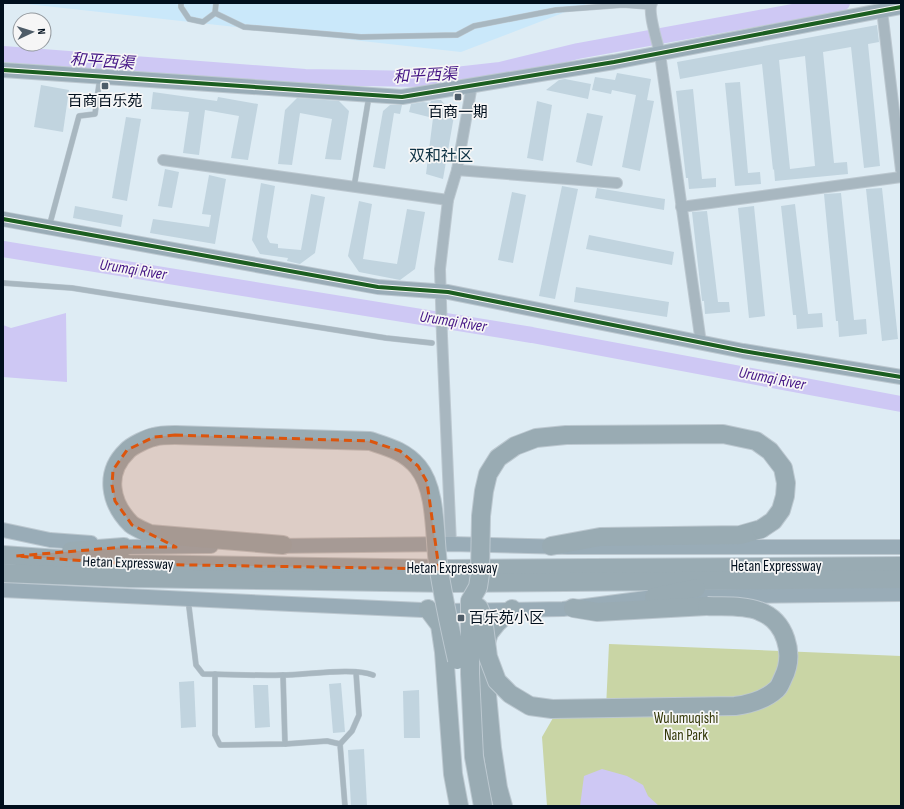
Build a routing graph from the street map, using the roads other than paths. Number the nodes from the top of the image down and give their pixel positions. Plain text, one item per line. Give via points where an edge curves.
1 (182, 3) edge
2 (216, 3) edge
3 (901, 7) edge
4 (651, 8) edge
5 (882, 10) junction
6 (215, 13) junction
7 (660, 53) junction
8 (3, 70) edge
9 (100, 76) junction
10 (472, 86) junction
11 (369, 95) junction
12 (163, 160) dead end
13 (457, 170) junction
14 (901, 170) edge
15 (901, 177) edge
16 (617, 183) dead end
17 (354, 187) junction
18 (448, 200) junction
19 (681, 207) junction
20 (3, 219) edge
21 (49, 228) junction
22 (3, 283) edge
23 (440, 296) junction
24 (432, 343) dead end
25 (701, 343) junction
26 (901, 377) edge
27 (3, 530) edge
28 (451, 544) junction
29 (283, 545) junction
30 (551, 546) junction
31 (124, 547) junction
32 (901, 547) edge
33 (9, 556) edge
34 (901, 566) edge
35 (3, 573) edge
36 (728, 580) junction
37 (901, 580) edge
38 (3, 590) edge
39 (901, 594) edge
40 (654, 597) junction
41 (188, 598) junction
42 (470, 600) junction
43 (573, 608) junction
44 (512, 609) junction
45 (433, 610) junction
46 (356, 672) junction
47 (215, 674) junction
48 (283, 675) junction
49 (373, 675) dead end
50 (285, 744) junction
51 (340, 744) junction
52 (345, 806) edge
53 (459, 806) edge
54 (466, 806) edge
55 (471, 806) edge
56 (482, 806) edge
57 (490, 806) edge
58 (503, 806) edge

1 - 6 lane via 181,7 189,19 203,22
2 - 6 lane
3 - 5 street
4 - 6 lane via 623,5 556,10 474,26 457,35 361,38 244,27
4 - 7 street
5 - 7 street
5 - 14 street
7 - 10 street
7 - 19 street
8 - 9 street
9 - 11 street
9 - 21 lane via 95,114 79,116
10 - 11 street via 402,97
10 - 13 street
11 - 17 lane
12 - 17 street
13 - 16 street
13 - 18 street
15 - 19 street
17 - 18 street
18 - 23 street via 440,268
19 - 25 street
20 - 21 street
21 - 23 street via 378,288
22 - 24 lane via 72,288 386,338
23 - 25 street via 456,293
23 - 28 street
25 - 26 street
27 - 31 street via 50,540
28 - 29 street
28 - 30 street
29 - 31 street
29 - 55 highway, bridge via 150,534 132,525 115,501 113,470 127,450 154,436 175,435 370,441 400,451 418,466 427,482 432,502 438,564 457,660 460,734
30 - 32 street
30 - 42 highway, bridge via 600,537 740,535 761,529 774,521 781,510 786,483 783,468 770,451 756,441 723,434 566,435 536,438 515,446 498,458 488,474 481,516 480,574 478,588
31 - 33 highway
33 - 34 highway, Hetan Expressway via 129,564 451,569
35 - 36 highway, Hetan Expressway via 129,578 451,583
36 - 37 highway, Hetan Expressway
36 - 40 highway
38 - 41 street
39 - 40 street
40 - 43 street
41 - 45 street
41 - 47 lane via 196,665 203,674
42 - 43 highway, bridge via 483,618 488,657 497,681 510,694 530,706 552,709 750,704 778,688 789,661 787,642 782,631 773,620 760,611 708,606 597,612
42 - 56 highway, bridge via 474,757
43 - 44 street
44 - 45 street
44 - 57 street via 491,618 480,630 473,658 478,748
44 - 58 highway via 489,633 483,652 492,748
45 - 53 highway via 440,625 444,652
45 - 54 street via 446,624 452,653 457,754
46 - 48 lane
46 - 49 lane
46 - 51 lane via 359,715 352,731
47 - 48 lane
47 - 50 lane via 215,735 220,745
48 - 50 lane
50 - 51 lane via 327,741
51 - 52 lane

